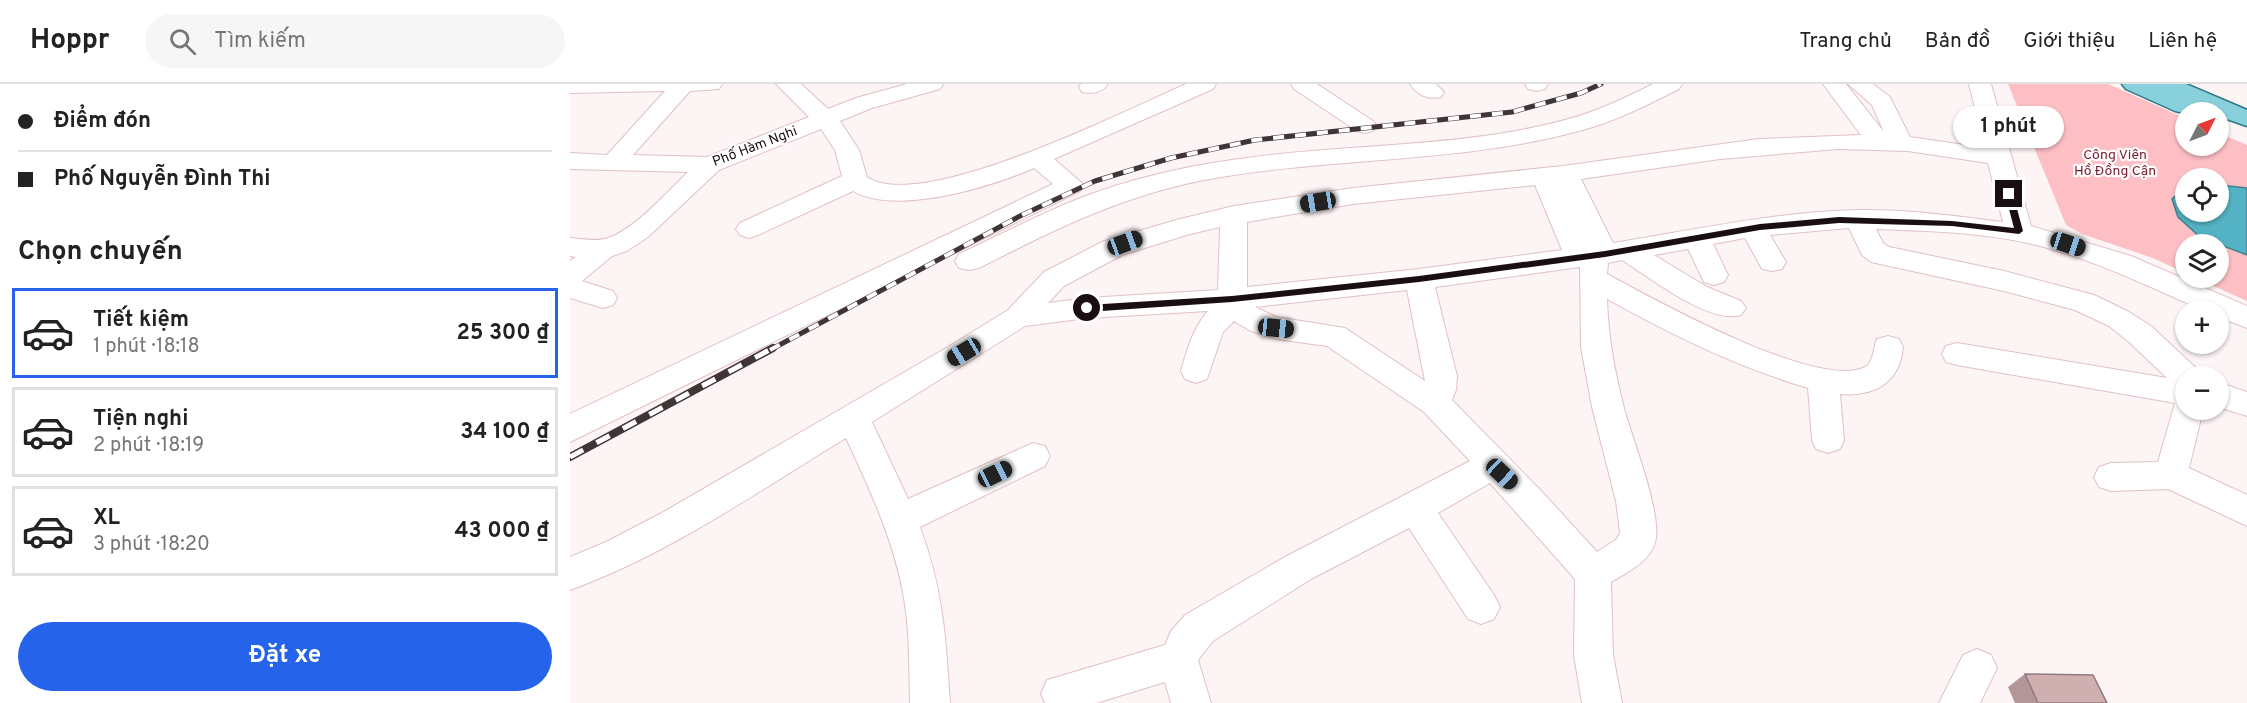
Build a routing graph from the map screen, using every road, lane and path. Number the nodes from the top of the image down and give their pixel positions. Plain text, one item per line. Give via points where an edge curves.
1 (711, 84) edge
2 (787, 84) edge
3 (932, 84) edge
4 (1205, 84) edge
5 (1302, 84) edge
6 (1671, 84) edge
7 (1834, 84) edge
8 (1859, 84) edge
9 (1980, 84) edge
10 (2134, 84) edge
11 (2166, 84) edge
12 (649, 85) edge
13 (570, 86) edge
14 (683, 86) junction
15 (861, 94) edge
16 (2176, 102) edge
17 (826, 119) junction
18 (2247, 119) edge
19 (1365, 126) dead end
20 (2229, 126) edge
21 (2247, 133) edge
22 (1890, 143) junction
23 (2000, 157) junction
24 (1037, 158) junction
25 (1306, 158) junction
26 (570, 161) edge
27 (614, 162) junction
28 (710, 165) junction
29 (1555, 175) junction
30 (855, 180) junction
31 (1318, 202) junction
32 (1234, 214) junction
33 (1858, 219) junction
34 (1752, 228) junction
35 (749, 229) dead end
36 (2019, 231) junction
37 (1696, 237) junction
38 (570, 247) edge
39 (604, 248) junction
40 (1599, 259) junction
41 (969, 261) dead end
42 (1772, 262) dead end
43 (1714, 275) dead end
44 (570, 276) edge
45 (1419, 279) junction
46 (570, 288) edge
47 (603, 298) dead end
48 (1234, 302) junction
49 (1731, 308) dead end
50 (1018, 317) junction
51 (2247, 318) edge
52 (1888, 347) dead end
53 (1957, 354) dead end
54 (2175, 367) edge
55 (1196, 371) dead end
56 (1823, 381) junction
57 (2175, 391) edge
58 (2229, 398) edge
59 (1435, 404) junction
60 (2247, 404) edge
61 (854, 417) junction
62 (2185, 420) edge
63 (570, 429) edge
64 (1828, 440) dead end
65 (1033, 456) dead end
66 (1492, 465) junction
67 (2171, 476) junction
68 (2111, 477) dead end
69 (1415, 508) junction
70 (2247, 511) edge
71 (899, 520) junction
72 (570, 574) edge
73 (1593, 574) junction
74 (1480, 608) dead end
75 (1178, 660) junction
76 (1977, 668) dead end
77 (1061, 694) dead end
78 (930, 703) edge
79 (1191, 703) edge
80 (1602, 703) edge
81 (1959, 703) edge

1 - 14 street
2 - 17 street
3 - 15 street, Phố Hàm Nghi
4 - 24 street
5 - 19 street
6 - 25 street via 1589,120 1516,138
7 - 22 street
8 - 22 street via 1882,102
9 - 23 street
10 - 16 main road
11 - 18 main road
12 - 13 street
12 - 14 street
14 - 27 street
15 - 17 street, Phố Hàm Nghi
17 - 28 street, Phố Hàm Nghi
17 - 30 street via 844,141
20 - 21 main road
22 - 23 street
22 - 29 street via 1718,151
23 - 36 street
24 - 30 street via 975,180 909,193 885,193
24 - 63 street via 1071,185
25 - 31 street
25 - 41 street via 1209,172 1116,195 1064,215
26 - 27 street, Phố Hàm Nghi
27 - 28 street, Phố Hàm Nghi
28 - 39 street via 627,240
29 - 31 street
29 - 40 street
30 - 35 street
31 - 32 street
32 - 48 street
32 - 50 street via 1154,233 1110,249 1048,283 1032,296
33 - 34 street
33 - 36 street
33 - 54 street via 1872,249 1881,255 2084,302 2140,334
34 - 37 street
34 - 42 street
36 - 51 street via 2121,262
37 - 40 street
37 - 43 street
38 - 39 street
39 - 44 street
40 - 45 street
40 - 49 street
40 - 56 street via 1641,307 1706,340
40 - 73 street via 1593,321 1598,359 1629,479 1638,532 1632,549
45 - 48 street
45 - 59 street via 1441,376
46 - 47 street
48 - 50 street via 1087,308
48 - 55 street via 1208,330
48 - 59 street via 1249,317 1276,328 1334,336
50 - 61 street
52 - 56 street via 1884,367 1875,376 1845,383
53 - 57 street
56 - 64 street
58 - 60 street
59 - 66 street
61 - 71 street
61 - 72 street via 672,525
62 - 67 street
65 - 71 street
66 - 69 street
66 - 73 street
67 - 68 street
67 - 70 street
69 - 74 street
69 - 75 street via 1298,568 1199,628
71 - 78 street via 915,561 926,616
73 - 80 street via 1592,648
75 - 77 street
75 - 79 street
76 - 81 street

